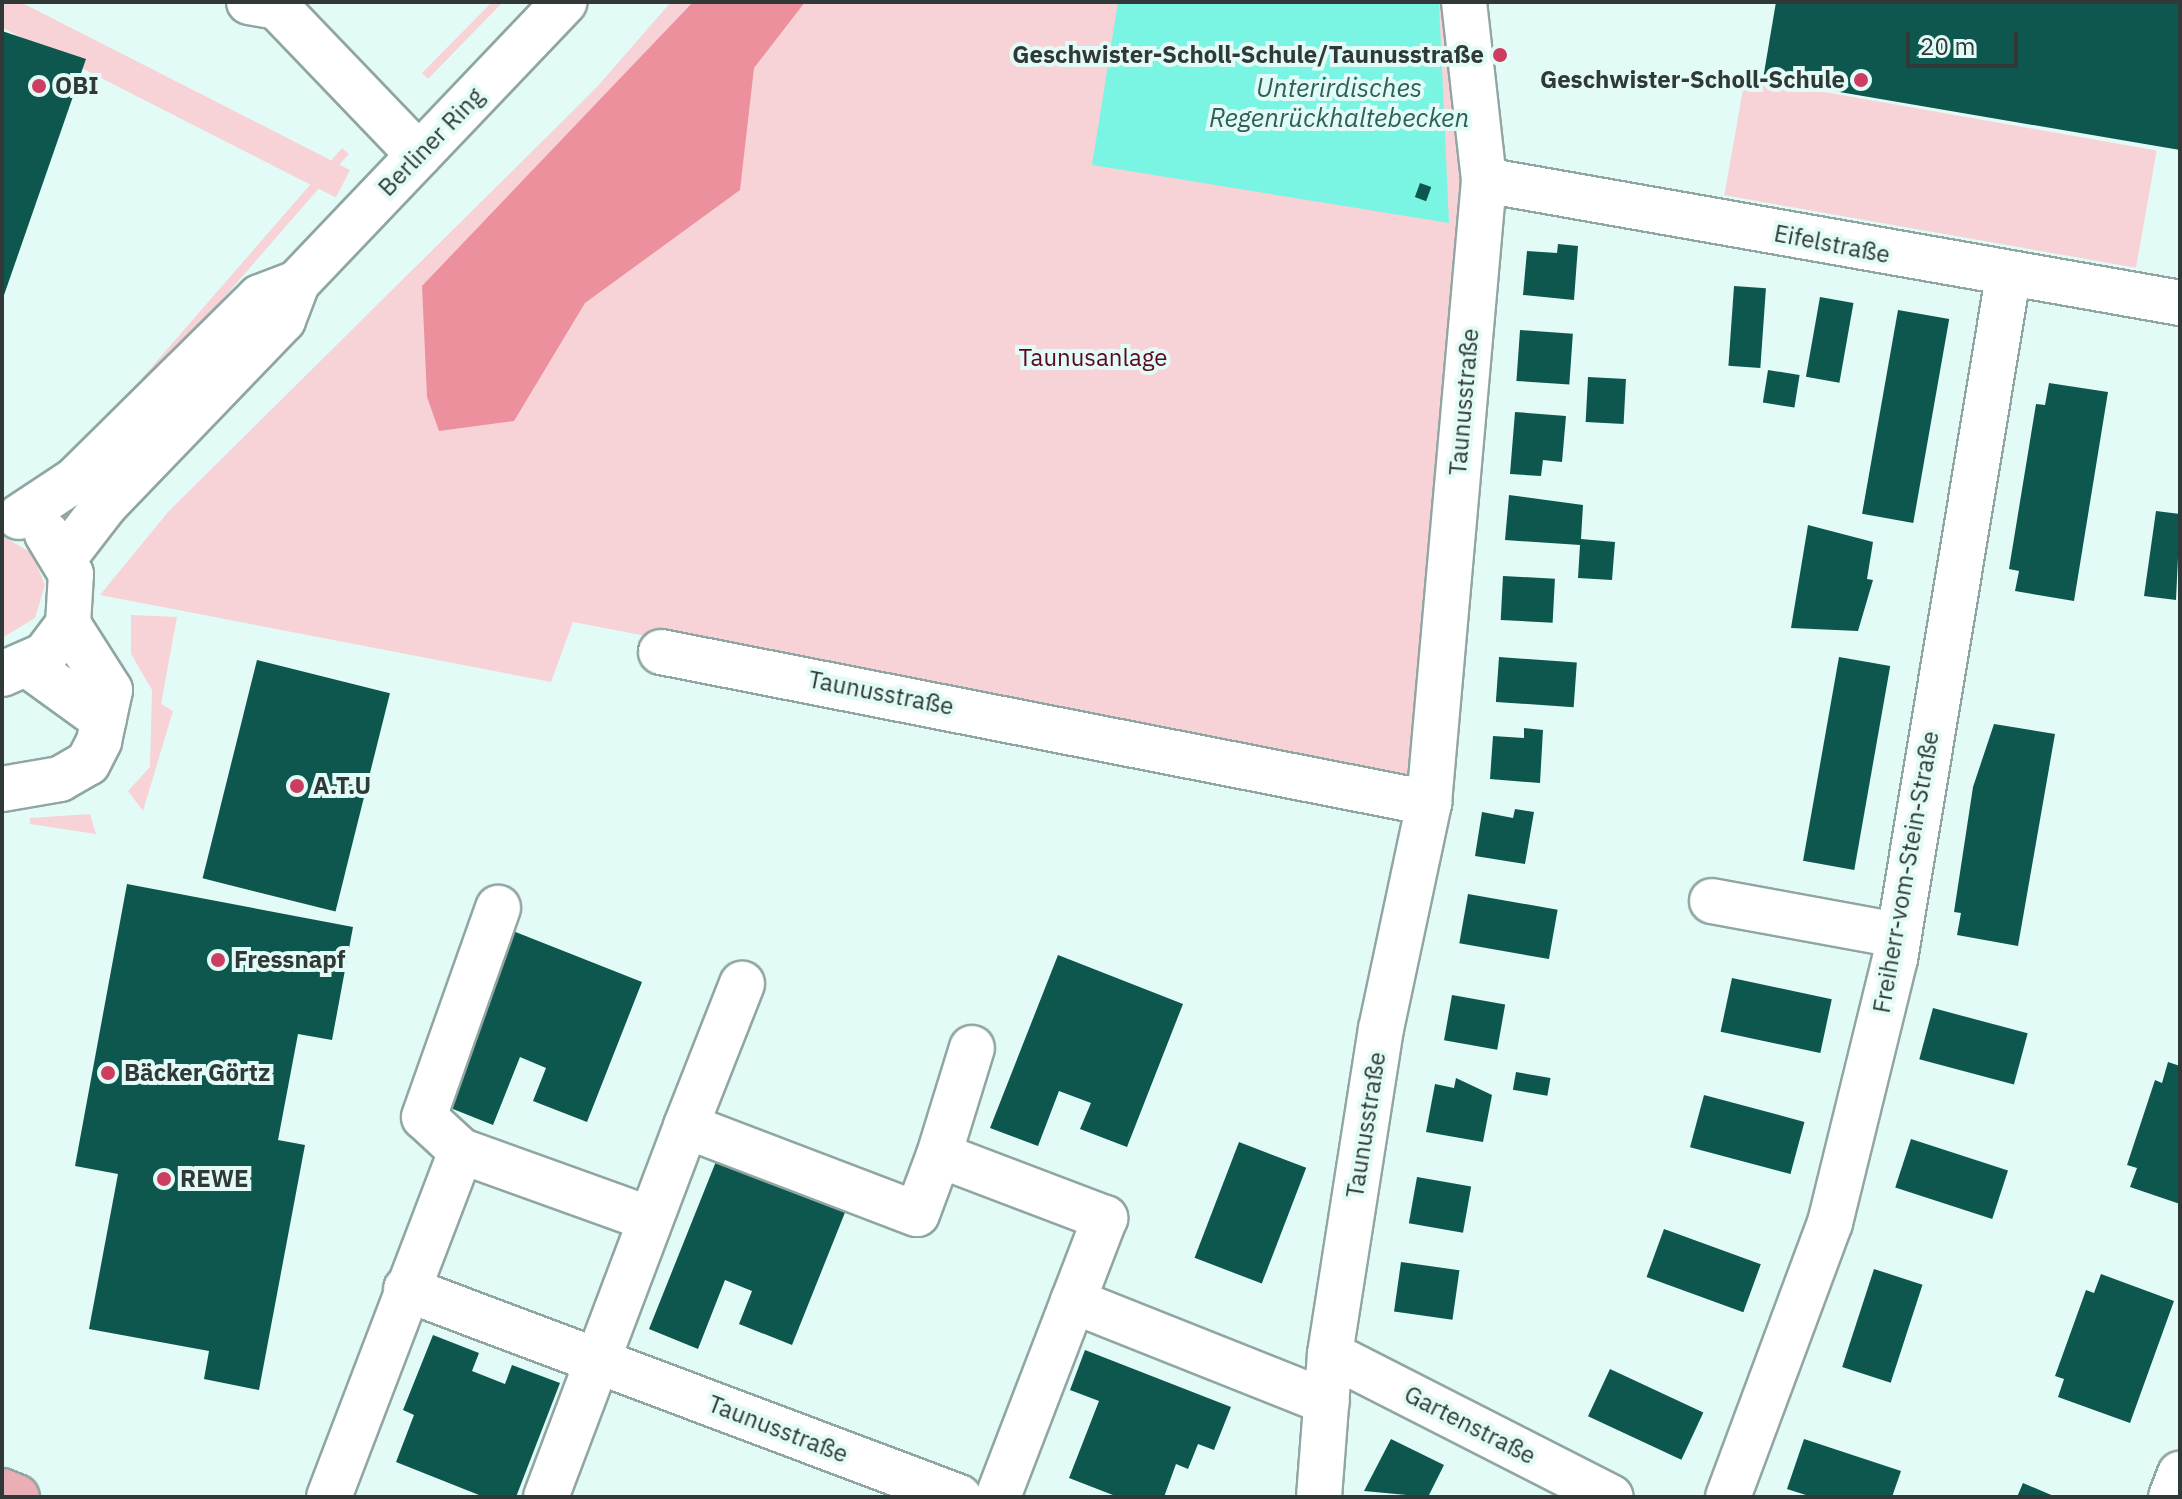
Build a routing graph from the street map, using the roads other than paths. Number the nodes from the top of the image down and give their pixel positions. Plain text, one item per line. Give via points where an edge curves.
1 (249, 2) edge
2 (565, 2) edge
3 (1464, 2) edge
4 (419, 155) junction
5 (1484, 180) junction
6 (2008, 277) junction
7 (297, 283) junction
8 (2180, 303) edge
9 (11, 516) edge
10 (65, 557) junction
11 (68, 624) junction
12 (661, 652) dead end
13 (15, 670) edge
14 (104, 720) junction
15 (2, 789) edge
16 (1429, 803) junction
17 (1712, 901) dead end
18 (498, 908) dead end
19 (1898, 935) junction
20 (742, 984) dead end
21 (972, 1048) dead end
22 (686, 1126) junction
23 (461, 1151) junction
24 (939, 1155) junction
25 (650, 1219) junction
26 (406, 1289) junction
27 (1073, 1301) junction
28 (1330, 1354) junction
29 (598, 1361) junction
30 (1327, 1402) junction
31 (2180, 1474) edge
32 (872, 1482) edge
33 (2, 1491) edge
34 (17, 1497) edge
35 (329, 1497) edge
36 (546, 1497) edge
37 (959, 1497) edge
38 (998, 1497) edge
39 (1319, 1497) edge
40 (1611, 1497) edge
41 (1728, 1497) edge
42 (2171, 1497) edge

1 - 4 street via 277,7
2 - 4 street, Berliner Ring
3 - 5 street, Taunusstraße
4 - 7 street, Berliner Ring
5 - 6 street, Eifelstraße
5 - 16 street, Taunusstraße
6 - 8 street, Eifelstraße
6 - 19 street, Freiherr-vom-Stein-Straße
7 - 9 street, Berliner Ring via 260,297 75,480
7 - 10 street, Berliner Ring via 283,320 105,505
9 - 10 street, Berliner Ring
10 - 11 street via 74,592
11 - 13 street
11 - 14 street via 110,690
12 - 16 street, Taunusstraße
13 - 14 street
14 - 15 street via 88,763 60,779
16 - 28 street, Taunusstraße via 1381,1029
17 - 19 street
18 - 23 street via 424,1117
19 - 41 street, Freiherr-vom-Stein-Straße via 1830,1223
20 - 22 street
21 - 24 street
22 - 24 street via 917,1214
22 - 25 street
23 - 25 street
23 - 26 street
24 - 27 street via 1105,1218
25 - 29 street
26 - 29 street, Taunusstraße
26 - 35 street
27 - 30 street
27 - 38 street
28 - 30 street, Taunusstraße
28 - 40 street, Gartenstraße
29 - 32 street, Taunusstraße
29 - 36 street
30 - 39 street, Taunusstraße
31 - 42 street
32 - 37 street, Taunusstraße
33 - 34 main road

